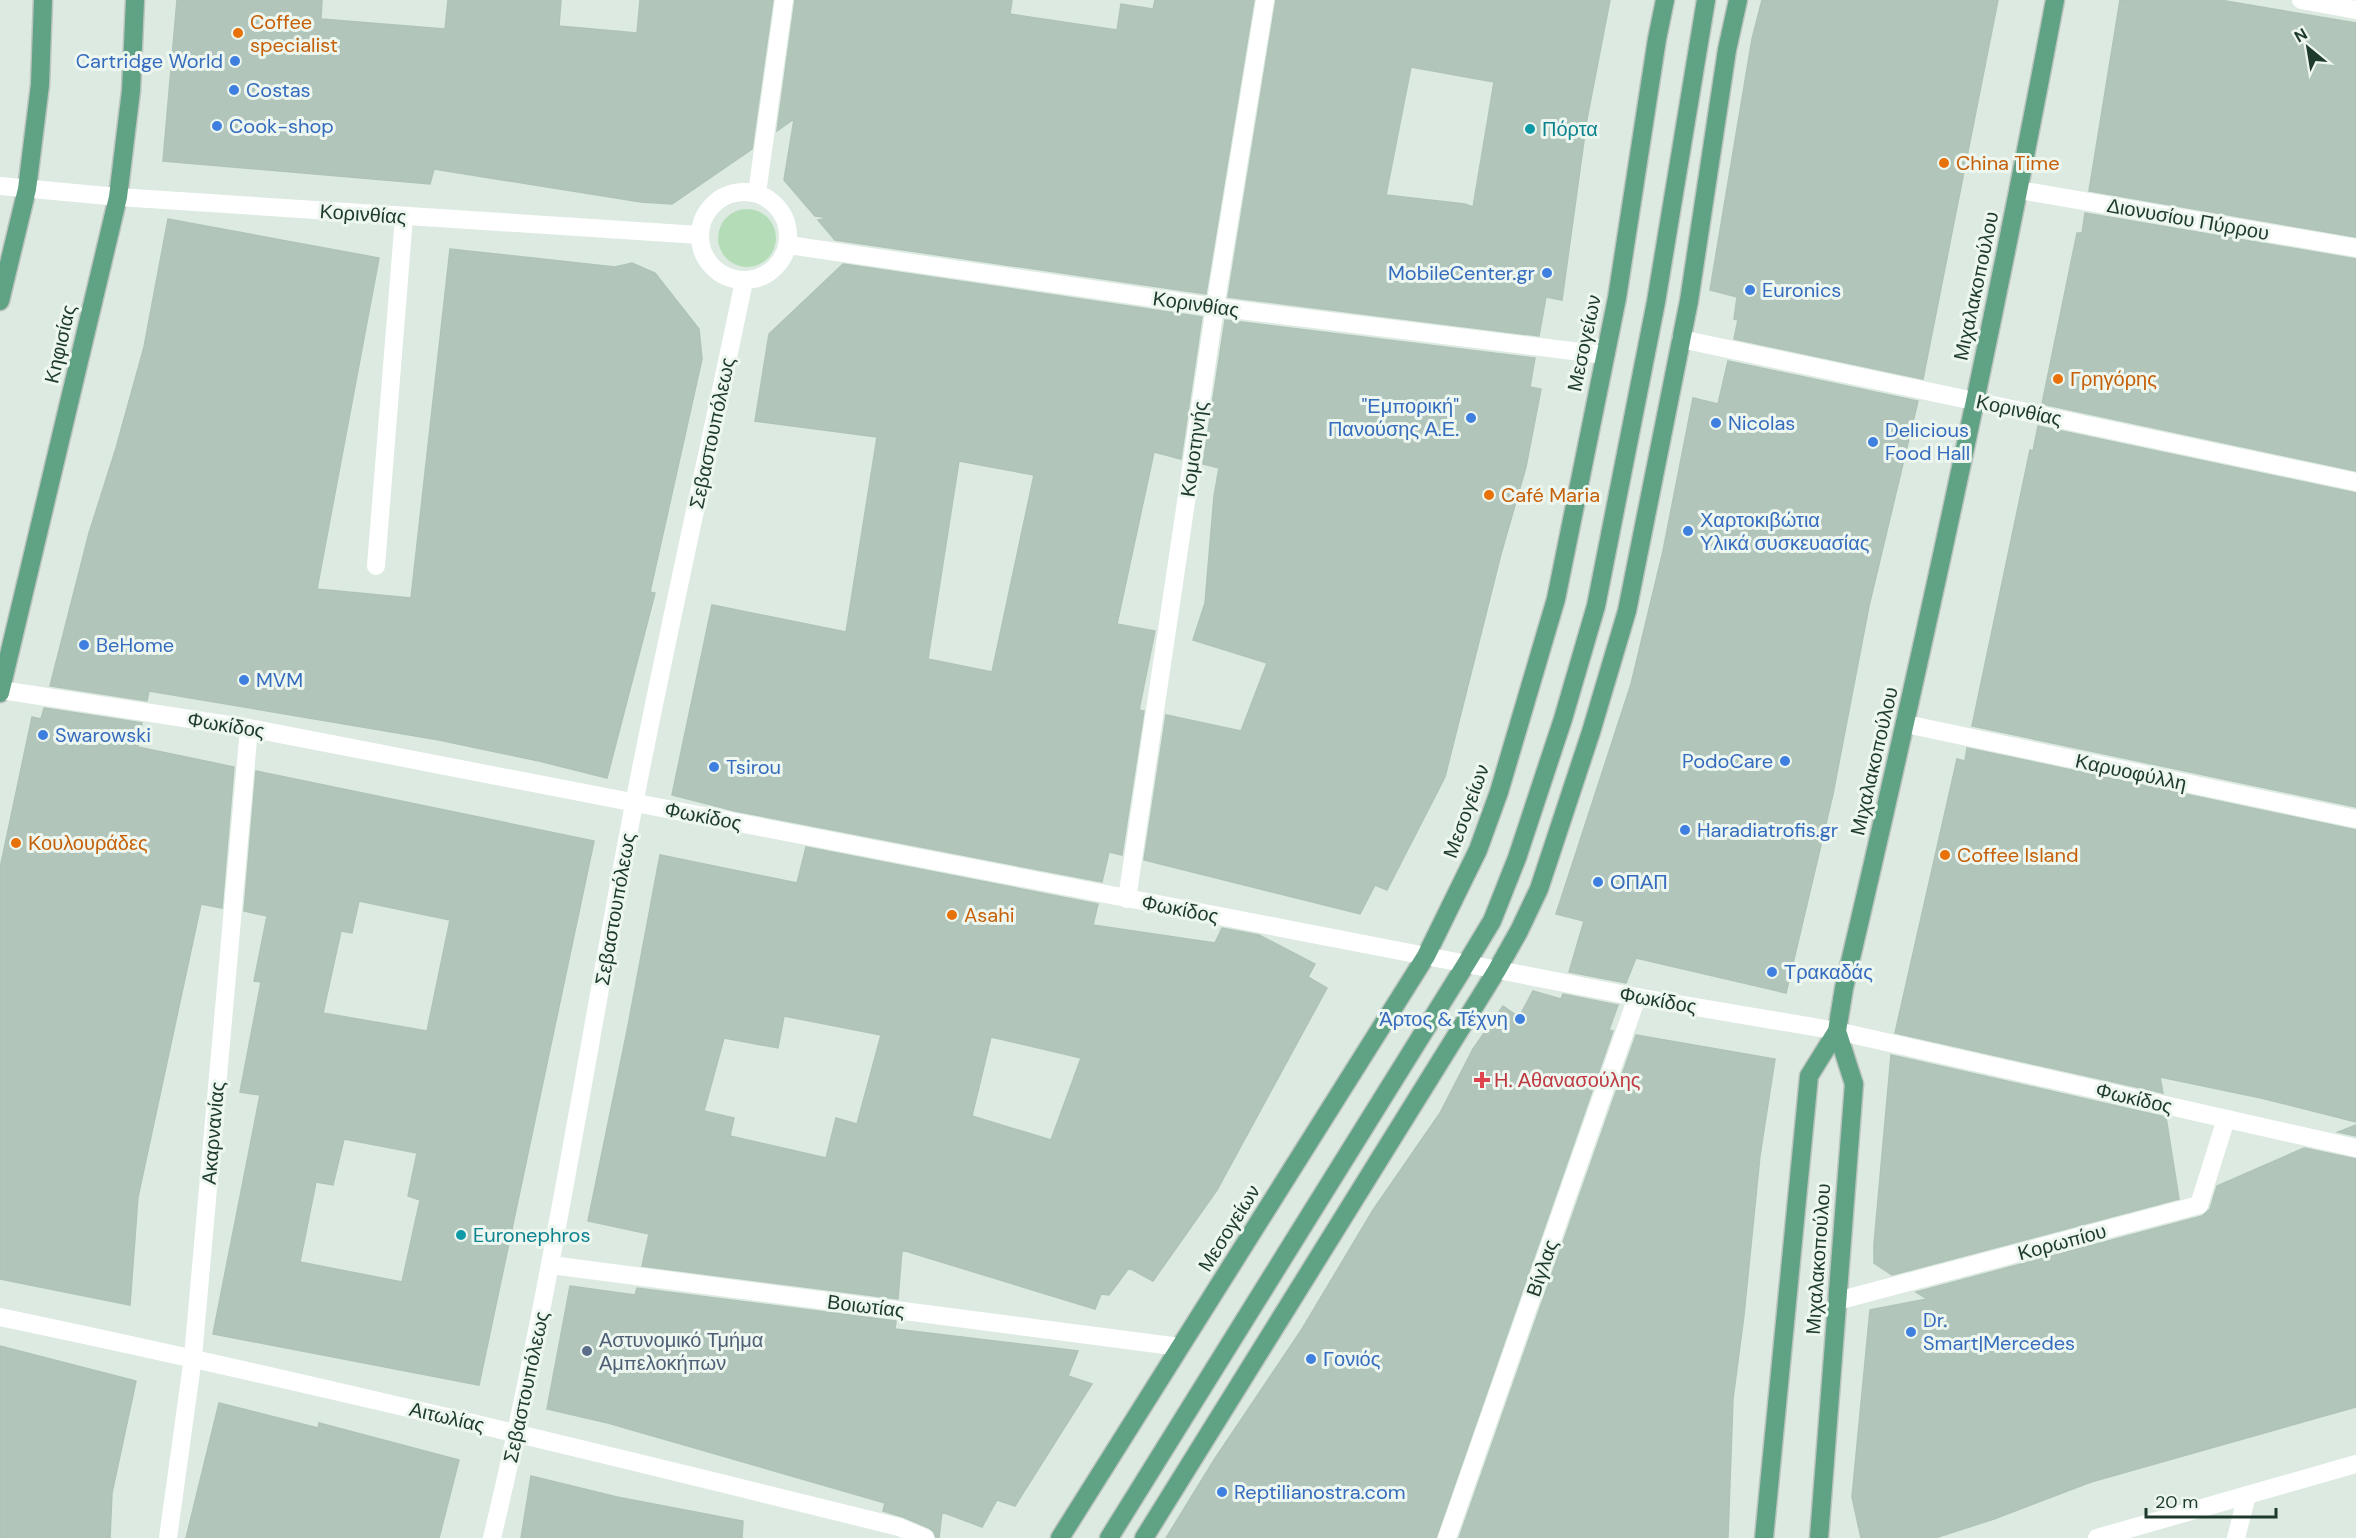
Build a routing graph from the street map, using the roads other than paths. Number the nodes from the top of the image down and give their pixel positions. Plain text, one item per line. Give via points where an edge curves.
1 (44, 0) edge
2 (135, 0) edge
3 (784, 0) edge
4 (1265, 0) edge
5 (1665, 0) edge
6 (1706, 0) edge
7 (1738, 0) edge
8 (2055, 0) edge
9 (2301, 0) edge
10 (2356, 10) edge
11 (0, 186) edge
12 (27, 189) junction
13 (2019, 190) junction
14 (757, 193) junction
15 (118, 197) junction
16 (404, 217) junction
17 (699, 235) junction
18 (788, 245) junction
19 (2356, 248) edge
20 (744, 281) junction
21 (0, 302) edge
22 (1215, 307) junction
23 (1681, 339) junction
24 (1605, 355) junction
25 (1975, 401) junction
26 (2356, 482) edge
27 (376, 566) dead end
28 (0, 692) edge
29 (1906, 724) junction
30 (249, 728) junction
31 (634, 803) junction
32 (2356, 819) edge
33 (1127, 899) junction
34 (1426, 956) junction
35 (1466, 964) junction
36 (1497, 970) junction
37 (1636, 997) junction
38 (1837, 1031) junction
39 (2226, 1119) junction
40 (2356, 1148) edge
41 (551, 1265) junction
42 (1837, 1301) junction
43 (0, 1317) edge
44 (1180, 1347) junction
45 (192, 1357) junction
46 (517, 1433) junction
47 (2356, 1464) edge
48 (2247, 1495) junction
49 (168, 1538) edge
50 (492, 1538) edge
51 (925, 1538) edge
52 (1060, 1538) edge
53 (1109, 1538) edge
54 (1144, 1538) edge
55 (1447, 1538) edge
56 (1764, 1538) edge
57 (1820, 1538) edge
58 (2097, 1538) edge
59 (2236, 1538) edge

1 - 12 main road via 40,85
2 - 15 main road, Κηφισίας via 131,90
3 - 14 street
4 - 22 street, Κομοτηνής
5 - 24 main road, Μεσογείων
6 - 35 main road via 1656,302 1596,606 1518,858 1492,921
7 - 23 main road
8 - 13 main road, Μιχαλακοπούλου
9 - 10 street
11 - 12 street, Κορινθίας
12 - 15 street, Κορινθίας
12 - 21 main road
13 - 19 street, Διονυσίου Πύρρου
13 - 25 main road, Μιχαλακοπούλου
14 - 17 street via 736,192 718,200 704,216
14 - 18 street via 783,213 789,229
15 - 16 street, Κορινθίας
15 - 28 main road, Κηφισίας
16 - 17 street, Κορινθίας
16 - 27 street
17 - 20 street via 707,262 730,279
18 - 20 street via 772,271
18 - 22 street, Κορινθίας
20 - 31 street, Σεβαστουπόλεως
22 - 24 street, Κορινθίας
22 - 33 street, Κομοτηνής
23 - 25 street, Κορινθίας
23 - 36 main road via 1627,611 1539,889
24 - 34 main road, Μεσογείων via 1556,599 1499,792 1478,850
25 - 26 street, Κορινθίας
25 - 29 main road, Μιχαλακοπούλου
28 - 30 street, Φωκίδος
29 - 32 street, Καρυοφύλλη
29 - 38 main road, Μιχαλακοπούλου
30 - 31 street, Φωκίδος
30 - 45 street, Ακαρνανίας
31 - 33 street, Φωκίδος
31 - 41 street, Σεβαστουπόλεως
33 - 34 street, Φωκίδος
34 - 35 street, Φωκίδος
34 - 44 main road, Μεσογείων
35 - 36 street, Φωκίδος
35 - 53 main road
36 - 37 street, Φωκίδος
36 - 54 main road
37 - 38 street, Φωκίδος
37 - 55 street, Βίγλας
38 - 39 street, Φωκίδος
38 - 42 main road, Μιχαλακοπούλου via 1854,1084
38 - 56 main road via 1809,1076
39 - 40 street, Φωκίδος
39 - 42 street, Κορωπίου via 2199,1205
41 - 44 street, Βοιωτίας
41 - 46 street, Σεβαστουπόλεως
42 - 57 main road, Μιχαλακοπούλου
43 - 45 street, Αιτωλίας
44 - 52 main road, Μεσογείων
45 - 46 street, Αιτωλίας
45 - 49 street, Ακαρνανίας
46 - 50 street, Σεβαστουπόλεως
46 - 51 street, Αιτωλίας via 898,1527
47 - 48 street
48 - 58 street
48 - 59 street

